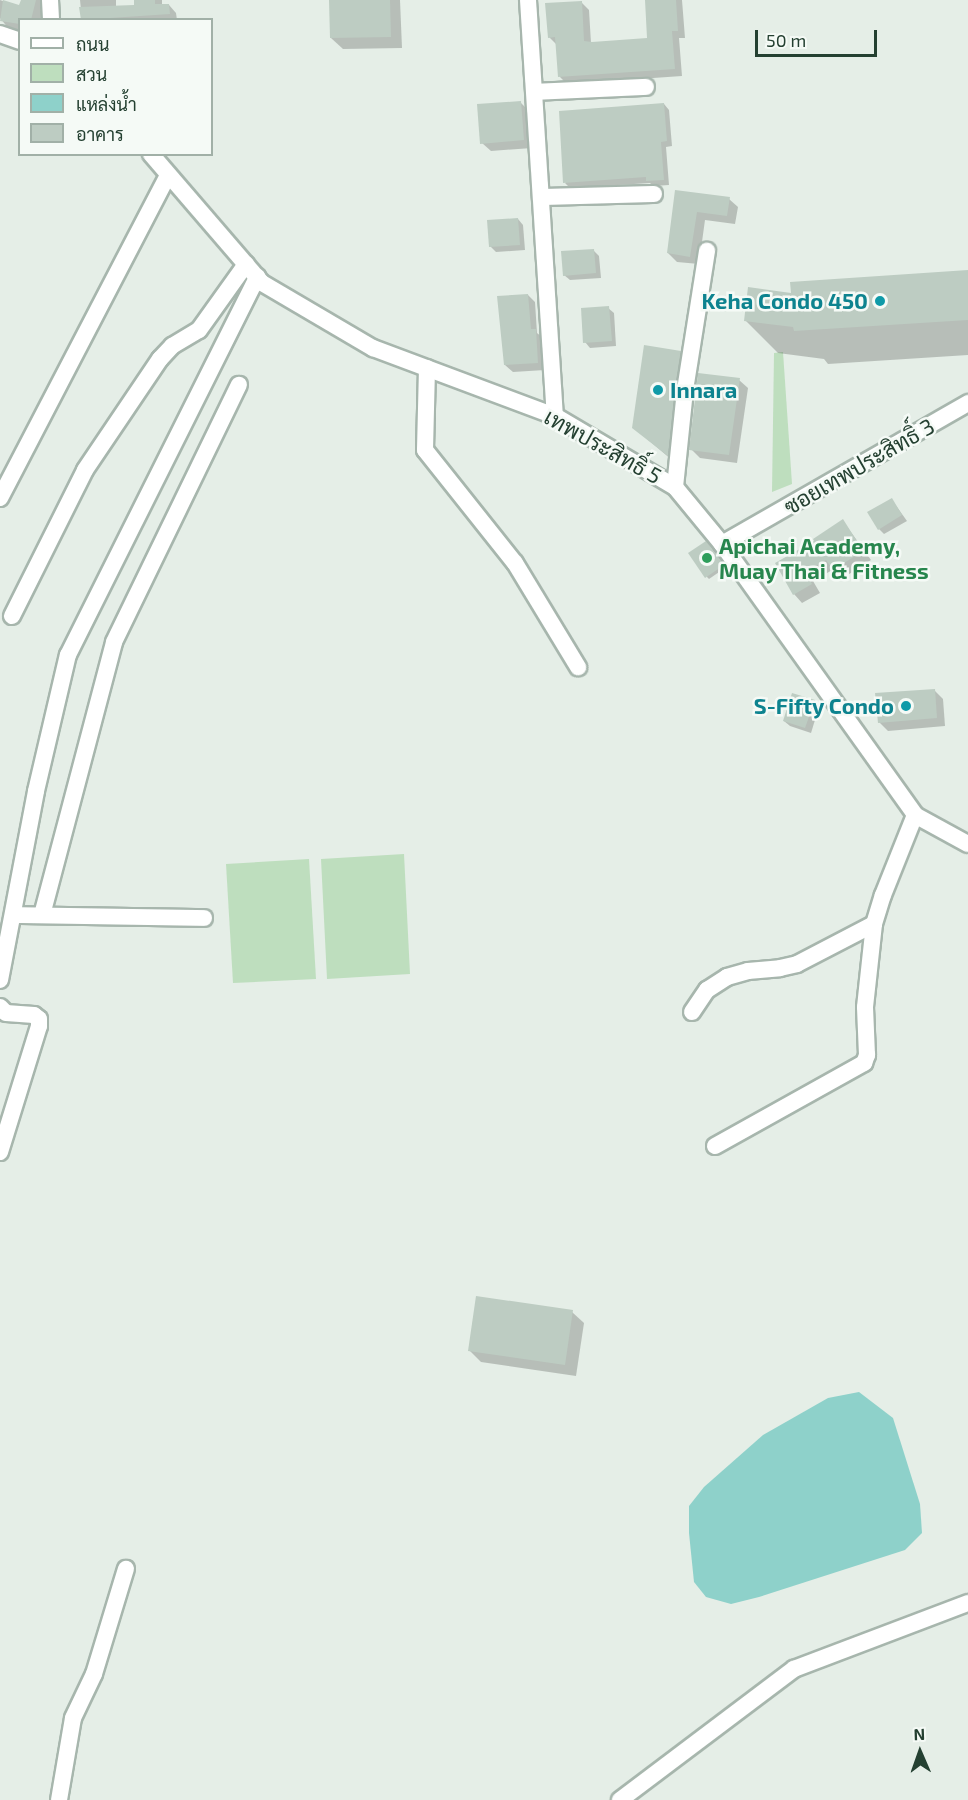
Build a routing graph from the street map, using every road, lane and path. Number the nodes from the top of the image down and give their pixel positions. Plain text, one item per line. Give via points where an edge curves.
1 (50, 0) edge
2 (528, 0) edge
3 (51, 18) edge
4 (0, 34) edge
5 (18, 40) edge
6 (646, 87) dead end
7 (535, 92) junction
8 (153, 156) edge
9 (168, 175) junction
10 (654, 194) dead end
11 (542, 197) junction
12 (707, 251) dead end
13 (251, 271) junction
14 (427, 368) junction
15 (239, 385) dead end
16 (968, 403) edge
17 (555, 416) junction
18 (675, 487) junction
19 (0, 498) edge
20 (722, 544) junction
21 (12, 616) dead end
22 (578, 667) dead end
23 (915, 815) junction
24 (968, 844) edge
25 (13, 915) junction
26 (42, 915) junction
27 (204, 918) dead end
28 (874, 924) junction
29 (0, 980) edge
30 (0, 1007) edge
31 (692, 1012) dead end
32 (715, 1146) dead end
33 (0, 1152) edge
34 (126, 1569) dead end
35 (968, 1603) edge
36 (58, 1800) edge
37 (620, 1800) edge

1 - 3 street
2 - 7 street
4 - 5 street
6 - 7 street
7 - 11 street
8 - 9 street, เทพประสิทธิ์ 5
9 - 13 street, เทพประสิทธิ์ 5
9 - 19 street
10 - 11 street
11 - 17 street
12 - 18 street via 685,390
13 - 14 street, เทพประสิทธิ์ 5 via 262,283 373,348
13 - 21 street via 199,330 172,346 160,359 85,470
13 - 25 street via 68,656 36,791
14 - 17 street, เทพประสิทธิ์ 5
14 - 22 street via 426,452 515,563
15 - 26 street via 114,642
16 - 20 street, ซอยเทพประสิทธิ์ 3
17 - 18 street, เทพประสิทธิ์ 5
18 - 20 street, เทพประสิทธิ์ 5
20 - 23 street, เทพประสิทธิ์ 5
23 - 24 street, เทพประสิทธิ์ 5
23 - 28 street
25 - 26 street
25 - 29 street
26 - 27 street
28 - 31 street via 797,964 727,977 707,990
28 - 32 street via 865,1007 864,1063
30 - 33 street via 6,1013 34,1015 39,1026
34 - 36 street via 93,1674 73,1718
35 - 37 street via 794,1670

